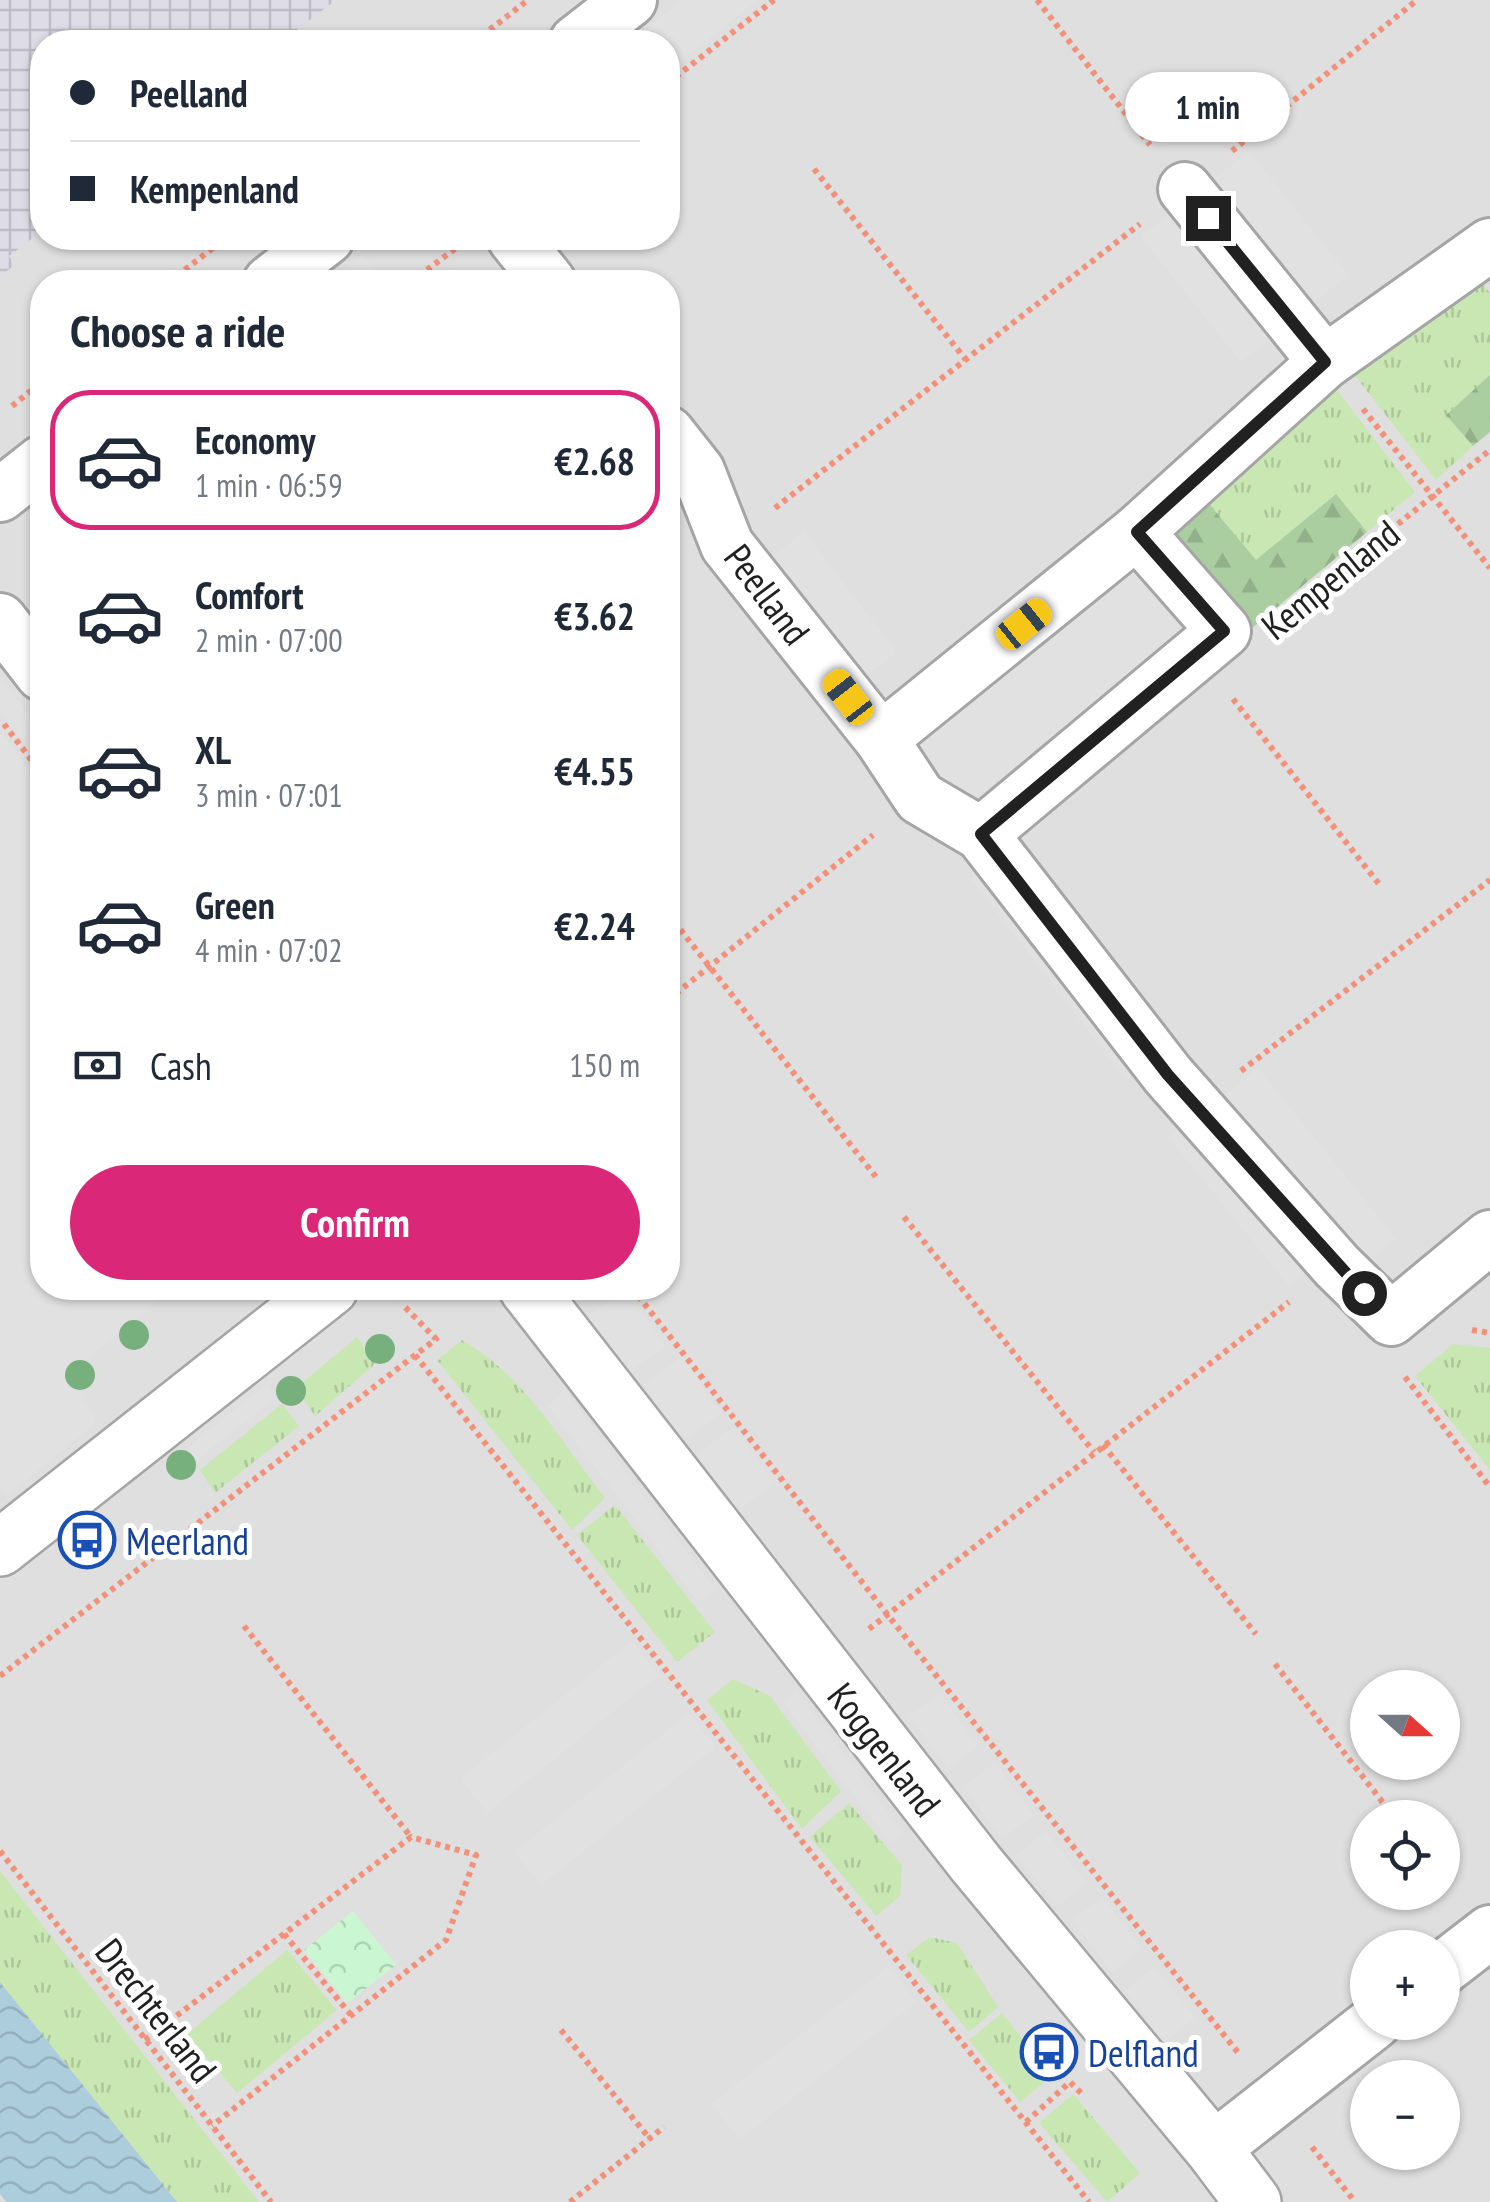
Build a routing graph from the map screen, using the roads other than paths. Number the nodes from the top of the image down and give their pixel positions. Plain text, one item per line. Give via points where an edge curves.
1 (630, 0) edge
2 (591, 30) edge
3 (1184, 190) road end
4 (1490, 245) edge
5 (312, 250) edge
6 (524, 250) edge
7 (286, 270) edge
8 (539, 270) edge
9 (1325, 362) junction
10 (680, 448) edge
11 (30, 471) edge
12 (0, 495) edge
13 (1137, 532) junction
14 (0, 620) edge
15 (30, 659) edge
16 (881, 739) junction
17 (981, 834) junction
18 (1490, 1237) edge
19 (315, 1300) edge
20 (536, 1300) edge
21 (0, 1548) edge
22 (1490, 1932) edge
23 (1460, 1955) edge
24 (1352, 2040) edge
25 (1213, 2149) junction
26 (1252, 2202) edge

1 - 2 street
3 - 9 street
4 - 9 street
5 - 7 street
6 - 8 street
9 - 13 street
10 - 16 street, Peelland via 698,471 727,545
11 - 12 street
13 - 16 street
13 - 17 street, Kempenland via 1211,643
14 - 15 street
16 - 17 street, Peelland via 920,798
17 - 18 street, Peelland via 1195,1106 1390,1320
19 - 21 street
20 - 25 street, Koggenland via 976,1864
22 - 23 street
24 - 25 street
25 - 26 street, Koggenland

